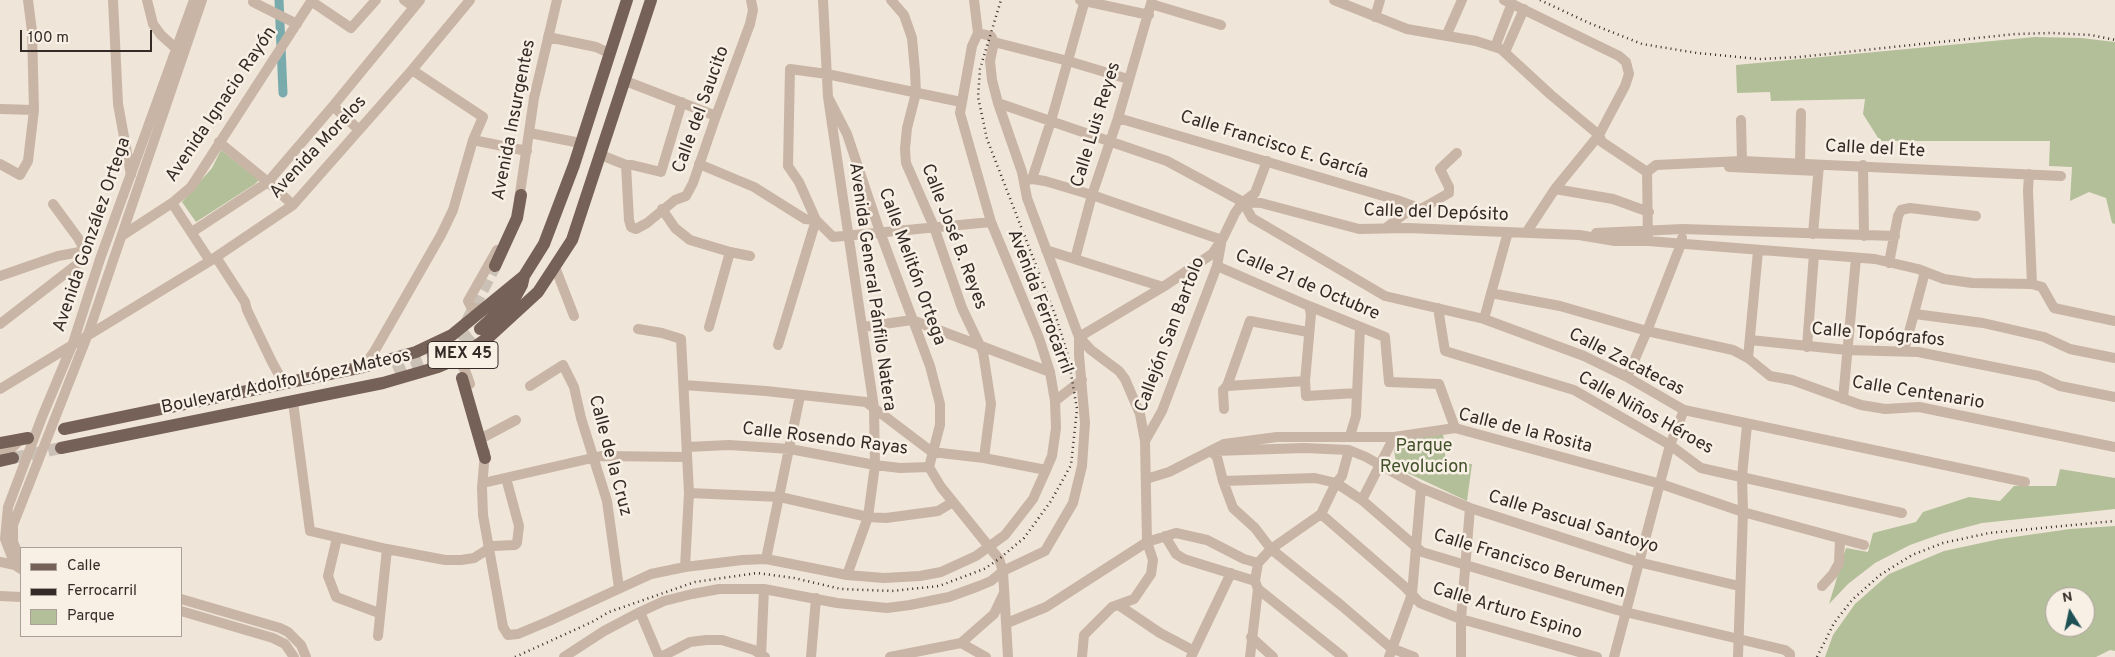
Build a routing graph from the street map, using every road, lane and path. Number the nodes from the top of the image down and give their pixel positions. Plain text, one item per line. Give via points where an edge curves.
1 (28, 0) edge
2 (112, 0) edge
3 (147, 0) edge
4 (194, 0) edge
5 (202, 0) edge
6 (312, 0) edge
7 (376, 0) edge
8 (404, 0) edge
9 (470, 0) edge
10 (557, 0) edge
11 (627, 0) edge
12 (651, 0) edge
13 (751, 0) edge
14 (823, 0) edge
15 (891, 0) edge
16 (974, 0) edge
17 (1084, 0) edge
18 (1334, 0) edge
19 (1380, 0) edge
20 (1462, 0) edge
21 (253, 1) edge
22 (1508, 1) edge
23 (417, 4) edge
24 (1151, 6) edge
25 (1524, 9) junction
26 (1374, 17) junction
27 (297, 24) junction
28 (1221, 25) dead end
29 (978, 32) junction
30 (1447, 34) junction
31 (548, 37) junction
32 (994, 42) junction
33 (1495, 47) junction
34 (180, 52) junction
35 (1505, 52) junction
36 (609, 53) junction
37 (1068, 61) junction
38 (412, 70) junction
39 (827, 74) junction
40 (1128, 79) junction
41 (624, 80) junction
42 (916, 93) junction
43 (828, 97) junction
44 (682, 102) junction
45 (961, 102) junction
46 (998, 103) junction
47 (333, 106) junction
48 (0, 109) edge
49 (34, 110) junction
50 (1801, 113) dead end
51 (716, 116) junction
52 (1118, 118) junction
53 (1741, 120) dead end
54 (1051, 121) junction
55 (359, 130) junction
56 (530, 133) junction
57 (1599, 135) junction
58 (473, 140) junction
59 (1109, 140) junction
60 (219, 142) junction
61 (580, 143) junction
62 (527, 151) junction
63 (1457, 153) dead end
64 (601, 155) junction
65 (1742, 161) junction
66 (1267, 162) junction
67 (1687, 163) junction
68 (1800, 163) junction
69 (0, 164) edge
70 (699, 164) junction
71 (626, 165) junction
72 (1863, 165) junction
73 (1819, 167) junction
74 (1647, 172) junction
75 (2029, 174) junction
76 (2062, 176) dead end
77 (131, 177) junction
78 (1028, 180) junction
79 (268, 182) junction
80 (1555, 189) junction
81 (521, 195) junction
82 (1092, 195) junction
83 (136, 196) junction
84 (1243, 202) junction
85 (172, 203) junction
86 (54, 204) dead end
87 (293, 205) junction
88 (1421, 208) junction
89 (662, 209) junction
90 (1649, 212) junction
91 (1976, 216) dead end
92 (816, 220) junction
93 (991, 222) junction
94 (934, 227) junction
95 (1386, 228) junction
96 (1683, 230) junction
97 (192, 232) junction
98 (880, 232) junction
99 (1508, 232) junction
100 (1526, 233) junction
101 (1813, 234) junction
102 (123, 235) junction
103 (847, 235) junction
104 (1648, 236) junction
105 (1864, 236) junction
106 (1895, 236) junction
107 (1222, 240) junction
108 (1681, 244) junction
109 (1046, 250) junction
110 (1758, 250) junction
111 (85, 251) junction
112 (730, 252) junction
113 (1814, 254) junction
114 (750, 256) dead end
115 (1856, 258) junction
116 (213, 259) junction
117 (1075, 259) junction
118 (1889, 263) junction
119 (495, 266) tunnel mouth
120 (1217, 266) junction
121 (555, 267) junction
122 (1925, 272) junction
123 (0, 276) edge
124 (524, 276) junction
125 (2032, 284) junction
126 (1163, 287) junction
127 (1491, 293) junction
128 (488, 306) junction
129 (1309, 306) junction
130 (1438, 308) junction
131 (1915, 314) junction
132 (574, 316) dead end
133 (1484, 319) junction
134 (912, 320) junction
135 (2115, 321) edge
136 (0, 324) edge
137 (709, 327) dead end
138 (863, 327) junction
139 (1360, 328) junction
140 (480, 329) tunnel mouth
141 (638, 329) dead end
142 (1647, 331) junction
143 (1308, 332) junction
144 (88, 334) junction
145 (1079, 337) junction
146 (1750, 340) junction
147 (73, 343) junction
148 (978, 344) junction
149 (778, 346) dead end
150 (1807, 346) junction
151 (1847, 350) junction
152 (1904, 351) junction
153 (1748, 358) junction
154 (2115, 358) edge
155 (457, 359) junction
156 (363, 367) junction
157 (394, 371) tunnel mouth
158 (1050, 372) junction
159 (1627, 377) junction
160 (462, 378) tunnel mouth
161 (1082, 380) junction
162 (1305, 380) junction
163 (284, 384) junction
164 (684, 385) junction
165 (530, 386) dead end
166 (1227, 386) junction
167 (0, 389) edge
168 (1357, 393) junction
169 (800, 396) junction
170 (2115, 397) edge
171 (1843, 399) junction
172 (1055, 401) junction
173 (293, 402) junction
174 (264, 406) junction
175 (874, 408) junction
176 (1224, 409) dead end
177 (1684, 410) junction
178 (516, 420) dead end
179 (59, 425) junction
180 (1748, 425) junction
181 (1455, 428) junction
182 (1350, 436) junction
183 (484, 437) junction
184 (1394, 437) junction
185 (24, 438) joint
186 (1145, 440) junction
187 (0, 443) edge
188 (1670, 445) junction
189 (2115, 447) edge
190 (61, 448) tunnel mouth
191 (790, 449) junction
192 (1349, 450) junction
193 (1211, 451) junction
194 (687, 452) junction
195 (932, 452) junction
196 (485, 458) junction
197 (594, 458) junction
198 (984, 458) junction
199 (4, 459) edge
200 (875, 465) junction
201 (929, 467) junction
202 (1380, 467) junction
203 (1046, 470) junction
204 (1742, 476) junction
205 (506, 478) junction
206 (1146, 479) junction
207 (1223, 482) junction
208 (2025, 482) dead end
209 (483, 483) junction
210 (1336, 483) junction
211 (1661, 484) junction
212 (1420, 488) junction
213 (689, 493) junction
214 (780, 497) junction
215 (1362, 500) junction
216 (953, 502) junction
217 (8, 507) junction
218 (1470, 508) junction
219 (1743, 512) junction
220 (1902, 513) dead end
221 (1321, 514) junction
222 (868, 517) junction
223 (0, 523) edge
224 (1165, 536) junction
225 (337, 538) junction
226 (1840, 539) junction
227 (1147, 542) junction
228 (1268, 545) junction
229 (1864, 545) dead end
230 (990, 547) junction
231 (1416, 547) junction
232 (387, 549) junction
233 (489, 549) junction
234 (766, 560) junction
235 (0, 562) edge
236 (1638, 562) junction
237 (1258, 563) junction
238 (20, 564) edge
239 (1466, 564) junction
240 (685, 567) junction
241 (1003, 571) junction
242 (1231, 573) junction
243 (847, 575) junction
244 (1256, 585) junction
245 (1739, 586) junction
246 (1822, 586) dead end
247 (618, 588) junction
248 (764, 589) junction
249 (1004, 592) junction
250 (1412, 594) junction
251 (0, 596) edge
252 (20, 597) edge
253 (816, 598) junction
254 (182, 599) edge
255 (1120, 606) junction
256 (182, 611) edge
257 (1625, 611) junction
258 (640, 612) junction
259 (379, 613) junction
260 (1461, 619) junction
261 (1007, 623) junction
262 (378, 636) dead end
263 (1251, 637) junction
264 (1738, 639) junction
265 (965, 649) edge
266 (1787, 653) edge
267 (1193, 654) edge
268 (1396, 654) edge
269 (762, 656) edge
270 (294, 657) edge
271 (306, 657) edge
272 (564, 657) edge
273 (660, 657) edge
274 (811, 657) edge
275 (890, 657) edge
276 (986, 657) edge
277 (1008, 657) edge
278 (1082, 657) edge
279 (1250, 657) edge
280 (1273, 657) edge
281 (1343, 657) edge
282 (1414, 657) edge
283 (1460, 657) edge
284 (1597, 657) edge
285 (1614, 657) edge
286 (1738, 657) edge

1 - 49 street
2 - 77 street via 118,104
3 - 34 street via 153,24
4 - 34 street, Avenida González Ortega
5 - 34 street, Avenida González Ortega
6 - 7 street via 351,28
6 - 27 street, Avenida Ignacio Rayón
8 - 23 street
9 - 38 street, Avenida Morelos
10 - 31 street, Avenida Insurgentes
11 - 36 main road, Boulevard Adolfo López Mateos / MEX 45
12 - 41 main road, Boulevard Adolfo López Mateos / MEX 45
13 - 51 street, Calle del Saucito via 750,24
14 - 39 street, Avenida General Pánfilo Natera
15 - 42 street, Calle José B. Reyes via 904,15 912,38
16 - 29 street, Avenida Ferrocarril
17 - 24 street
17 - 37 street
18 - 26 street
19 - 26 street
20 - 30 street
21 - 27 street
22 - 25 street
22 - 33 street
23 - 47 street
24 - 28 street
24 - 40 street, Calle Luis Reyes
25 - 35 street
25 - 57 street via 1626,62 1629,74 1625,86
26 - 30 street via 1407,29
27 - 60 street, Avenida Ignacio Rayón
29 - 32 street via 991,36
29 - 45 street, Avenida Ferrocarril via 972,46
30 - 33 street
31 - 36 street via 596,47
31 - 56 street, Avenida Insurgentes via 534,98
32 - 37 street
32 - 46 street, Avenida Ferrocarril via 990,61
33 - 35 street
34 - 77 street, Avenida González Ortega
34 - 83 street, Avenida González Ortega
35 - 57 street
36 - 61 main road, Boulevard Adolfo López Mateos / MEX 45
37 - 40 street
37 - 54 street
38 - 55 street, Avenida Morelos
38 - 58 street via 483,116
39 - 42 street
39 - 43 street, Avenida General Pánfilo Natera
39 - 92 street via 790,69 788,166
40 - 52 street, Calle Luis Reyes
41 - 44 street
41 - 64 main road, Boulevard Adolfo López Mateos / MEX 45
42 - 45 street
42 - 94 street, Calle José B. Reyes via 907,128 906,163
43 - 98 street, Calle Melitón Ortega via 847,134
43 - 103 street, Avenida General Pánfilo Natera
44 - 51 street
44 - 71 street via 661,172
45 - 93 street, Avenida Ferrocarril via 960,113 968,147
46 - 54 street
46 - 78 street, Avenida Ferrocarril
47 - 55 street
47 - 79 street
48 - 49 street
49 - 69 street via 28,161 20,175
50 - 68 street
51 - 70 street, Calle del Saucito
52 - 59 street, Calle Luis Reyes
52 - 66 street, Calle Francisco E. García
53 - 65 street
54 - 59 street
54 - 78 street
55 - 87 street, Avenida Morelos
56 - 61 street
56 - 62 street, Avenida Insurgentes
57 - 74 street via 1602,142
57 - 80 street
58 - 62 street
58 - 156 street via 453,210 441,235
59 - 82 street, Calle Luis Reyes
59 - 84 street via 1168,161
60 - 79 street
60 - 85 street, Avenida Ignacio Rayón via 191,187
61 - 124 main road, Boulevard Adolfo López Mateos / MEX 45 via 544,244
62 - 81 street, Avenida Insurgentes
63 - 88 street via 1440,169 1449,193
64 - 71 street
64 - 121 main road, Boulevard Adolfo López Mateos / MEX 45 via 572,240
65 - 67 street, Calle del Ete
65 - 68 street, Calle del Ete
66 - 84 street via 1255,193
66 - 88 street, Calle Francisco E. García
67 - 73 street, Calle del Ete via 1704,167
67 - 74 street, Calle del Ete via 1656,165
68 - 73 street, Calle del Ete
70 - 89 street, Calle del Saucito via 686,196
70 - 92 street via 754,187 805,219
71 - 89 street, Calle del Saucito via 631,227 647,224
72 - 73 street, Calle del Ete
72 - 75 street, Calle del Ete
72 - 105 street
73 - 101 street
74 - 90 street
75 - 76 street, Calle del Ete
75 - 125 street
77 - 83 street
77 - 147 street, Avenida González Ortega
78 - 82 street
78 - 109 street, Avenida Ferrocarril via 1027,198
79 - 87 street
79 - 97 street
80 - 90 street via 1613,199
80 - 100 street
81 - 119 main road via 517,218
81 - 128 street, Avenida Insurgentes via 495,253 469,296 471,307
82 - 107 street
82 - 117 street, Calle Luis Reyes
83 - 102 street, Avenida González Ortega
84 - 95 street, Calle del Depósito via 1260,203 1359,229
84 - 107 street via 1234,213
84 - 130 street, Calle Zacatecas via 1252,218 1385,296
85 - 97 street
85 - 102 street, Avenida Ignacio Rayón
86 - 111 street
87 - 116 street, Avenida Morelos
88 - 95 street via 1404,214
89 - 112 street via 675,228 690,240
90 - 104 street
91 - 106 street via 1910,208 1901,210
92 - 103 street via 833,238
92 - 149 street
93 - 94 street
93 - 158 street, Avenida Ferrocarril
94 - 98 street
94 - 148 street, Calle José B. Reyes
95 - 99 street, Calle del Depósito
96 - 101 street, Calle del Depósito
96 - 104 street, Calle del Depósito
96 - 108 street
97 - 116 street
98 - 103 street
98 - 134 street, Calle Melitón Ortega
99 - 100 street, Calle del Depósito
99 - 127 street
100 - 104 street, Calle del Depósito
101 - 105 street, Calle del Depósito
102 - 144 street, Avenida González Ortega
103 - 138 street, Avenida General Pánfilo Natera
104 - 108 street, Calle del Depósito
105 - 106 street, Calle del Depósito
106 - 118 street
107 - 120 street, Callejón San Bartolo
107 - 126 street via 1212,254
108 - 110 street, Calle del Depósito
108 - 142 street
109 - 117 street
109 - 145 street, Avenida Ferrocarril
110 - 113 street, Calle del Depósito
110 - 146 street
111 - 123 street via 58,256
111 - 136 street via 84,259
112 - 114 street
112 - 137 street
113 - 115 street, Calle del Depósito
113 - 150 street
115 - 118 street, Calle del Depósito
115 - 151 street
116 - 144 street, Avenida Morelos
116 - 163 street via 245,302 246,310
117 - 126 street
118 - 122 street, Calle del Depósito
120 - 129 street, Calle 21 de Octubre
120 - 186 street, Callejón San Bartolo via 1162,411
121 - 132 street
121 - 155 main road, Boulevard Adolfo López Mateos / MEX 45 via 538,292 489,337
122 - 125 street, Calle del Depósito via 1972,283
122 - 131 street
124 - 128 main road, Boulevard Adolfo López Mateos / MEX 45
124 - 140 main road via 516,296
125 - 135 street via 2042,287 2054,308
126 - 145 street
127 - 133 street
127 - 142 street, Calle Centenario via 1560,306
128 - 156 main road, Boulevard Adolfo López Mateos / MEX 45 via 452,335 416,352
129 - 139 street, Calle 21 de Octubre
129 - 143 street
130 - 133 street, Calle Zacatecas
130 - 188 street, Calle Niños Héroes via 1445,351 1574,390
131 - 152 street
131 - 154 street via 1983,323 2044,337 2070,349
133 - 159 street, Calle Zacatecas via 1584,356
134 - 138 street
134 - 148 street
134 - 195 street, Calle Melitón Ortega via 930,366 940,404 940,425
138 - 175 street, Avenida General Pánfilo Natera
139 - 168 street
139 - 181 street, Calle 21 de Octubre via 1385,337 1389,382 1439,384
141 - 164 street via 681,338
142 - 153 street, Calle Centenario via 1733,350
142 - 159 street
143 - 162 street
143 - 166 street via 1250,321
144 - 147 street, Avenida Morelos
144 - 179 street, Avenida González Ortega
145 - 161 street, Avenida Ferrocarril
145 - 186 street via 1119,371 1140,414
146 - 150 street, Calle Topógrafos
146 - 153 street
147 - 167 street
147 - 217 street, Avenida González Ortega
148 - 158 street
148 - 198 street, Calle José B. Reyes via 983,352 991,404
150 - 151 street, Calle Topógrafos
151 - 152 street, Calle Topógrafos
151 - 171 street
152 - 170 street, Calle Topógrafos via 2039,376 2060,386
153 - 171 street, Calle Centenario via 1770,376 1792,380
155 - 173 main road, Boulevard Adolfo López Mateos / MEX 45 via 383,384
155 - 183 street via 470,385
156 - 163 main road, Boulevard Adolfo López Mateos / MEX 45
157 - 174 main road via 285,394
158 - 172 street, Avenida Ferrocarril
159 - 177 street, Calle Zacatecas
160 - 196 main road
161 - 172 street
161 - 241 street, Avenida Ferrocarril via 1085,423 1082,466 1073,503 1045,551
162 - 166 street
162 - 168 street via 1306,396
163 - 179 main road, Boulevard Adolfo López Mateos / MEX 45
164 - 169 street
164 - 194 street
165 - 197 street, Calle de la Cruz via 563,365 574,387
166 - 176 street via 1222,395
168 - 182 street via 1356,416
169 - 175 street via 866,402
169 - 191 street
171 - 189 street, Calle Centenario via 1885,409 1919,407
172 - 203 street, Avenida Ferrocarril via 1056,428 1052,456
173 - 174 main road, Boulevard Adolfo López Mateos / MEX 45
173 - 225 street via 310,531
174 - 190 main road, Boulevard Adolfo López Mateos / MEX 45
175 - 195 street
175 - 200 street, Avenida General Pánfilo Natera
177 - 180 street, Calle Zacatecas
177 - 188 street
178 - 183 street
179 - 238 street, Avenida González Ortega via 13,525 13,542
180 - 204 street
180 - 208 street, Calle Zacatecas
181 - 184 street, Calle de la Rosita
181 - 211 street, Calle de la Rosita
182 - 184 street, Calle de la Rosita
182 - 193 street, Calle de la Rosita via 1278,437 1224,444
183 - 196 street
184 - 202 street
185 - 187 main road
185 - 199 street
186 - 206 street
188 - 204 street, Calle Niños Héroes via 1701,468
188 - 211 street
191 - 194 street, Calle Rosendo Rayas via 729,445
191 - 200 street, Calle Rosendo Rayas
191 - 214 street
192 - 193 street
192 - 202 street, Calle Pascual Santoyo
192 - 210 street via 1342,476
193 - 206 street, Calle de la Rosita via 1169,472
193 - 207 street via 1217,457
194 - 197 street, Calle Rosendo Rayas
194 - 213 street
195 - 198 street
195 - 201 street, Calle Melitón Ortega
196 - 209 street
197 - 205 street, Calle Rosendo Rayas
197 - 247 street, Calle de la Cruz via 607,501
198 - 203 street
200 - 201 street, Calle Rosendo Rayas
200 - 222 street, Avenida General Pánfilo Natera
201 - 216 street
202 - 212 street, Calle Pascual Santoyo
202 - 215 street
203 - 230 street, Avenida Ferrocarril via 1022,516
204 - 219 street
204 - 220 street, Calle Niños Héroes
205 - 209 street, Calle Rosendo Rayas
205 - 233 street via 519,526 517,543
206 - 227 street
207 - 210 street, Calle Francisco Berumen via 1315,478
207 - 228 street via 1233,508
209 - 233 street via 483,515
210 - 215 street, Calle Francisco Berumen
210 - 221 street
211 - 219 street, Calle de la Rosita
211 - 236 street
212 - 218 street, Calle Pascual Santoyo
212 - 231 street
213 - 214 street
213 - 240 street
214 - 222 street
214 - 234 street
215 - 231 street, Calle Francisco Berumen
216 - 222 street via 938,511 923,514
216 - 230 street
217 - 223 street
217 - 238 street via 5,538
218 - 236 street, Calle Pascual Santoyo
218 - 239 street
219 - 226 street, Calle de la Rosita
219 - 245 street
221 - 228 street
221 - 250 street, Calle Arturo Espino
222 - 243 street, Avenida General Pánfilo Natera
224 - 227 street
224 - 237 street via 1176,533 1207,540
224 - 242 street via 1176,554 1184,559
225 - 232 street
225 - 259 street via 328,576 336,597
226 - 229 street, Calle de la Rosita
226 - 246 street via 1839,563
227 - 255 street via 1153,560 1151,574 1134,599
227 - 261 street via 1046,607
228 - 237 street
228 - 268 street
230 - 241 street
230 - 243 street, Avenida Ferrocarril via 953,567 927,574 884,578
231 - 239 street, Calle Francisco Berumen via 1422,552
231 - 250 street
232 - 233 street via 461,560 474,558
232 - 259 street
233 - 247 street, Avenida Ferrocarril via 503,627 508,635 549,621
234 - 240 street, Avenida Ferrocarril
234 - 243 street, Avenida Ferrocarril
235 - 238 street
236 - 245 street, Calle Pascual Santoyo
236 - 257 street
237 - 244 street
239 - 257 street, Calle Francisco Berumen
239 - 260 street
240 - 247 street, Avenida Ferrocarril via 651,574
241 - 249 street
241 - 253 street, Avenida Ferrocarril via 991,581 972,589 910,605 887,608
242 - 244 street
242 - 267 street
244 - 263 street
244 - 281 street
245 - 264 street
248 - 253 street, Avenida Ferrocarril
248 - 258 street, Avenida Ferrocarril via 719,589 692,594 664,601
248 - 269 street
249 - 261 street
249 - 265 street via 994,614
250 - 260 street, Calle Arturo Espino via 1420,603
250 - 268 street
251 - 252 street
253 - 274 street
254 - 271 street via 271,624 288,632
255 - 267 street
255 - 278 street via 1112,607 1084,634
256 - 270 street via 273,638 284,644
257 - 264 street, Calle Francisco Berumen
257 - 285 street
258 - 272 street, Avenida Ferrocarril
258 - 273 street
259 - 262 street
260 - 283 street
260 - 284 street, Calle Arturo Espino
261 - 277 street
263 - 279 street
263 - 280 street
264 - 266 street, Calle Francisco Berumen
264 - 286 street
265 - 275 street
265 - 276 street
268 - 282 street
269 - 273 street via 754,650 722,640 706,640 690,642

